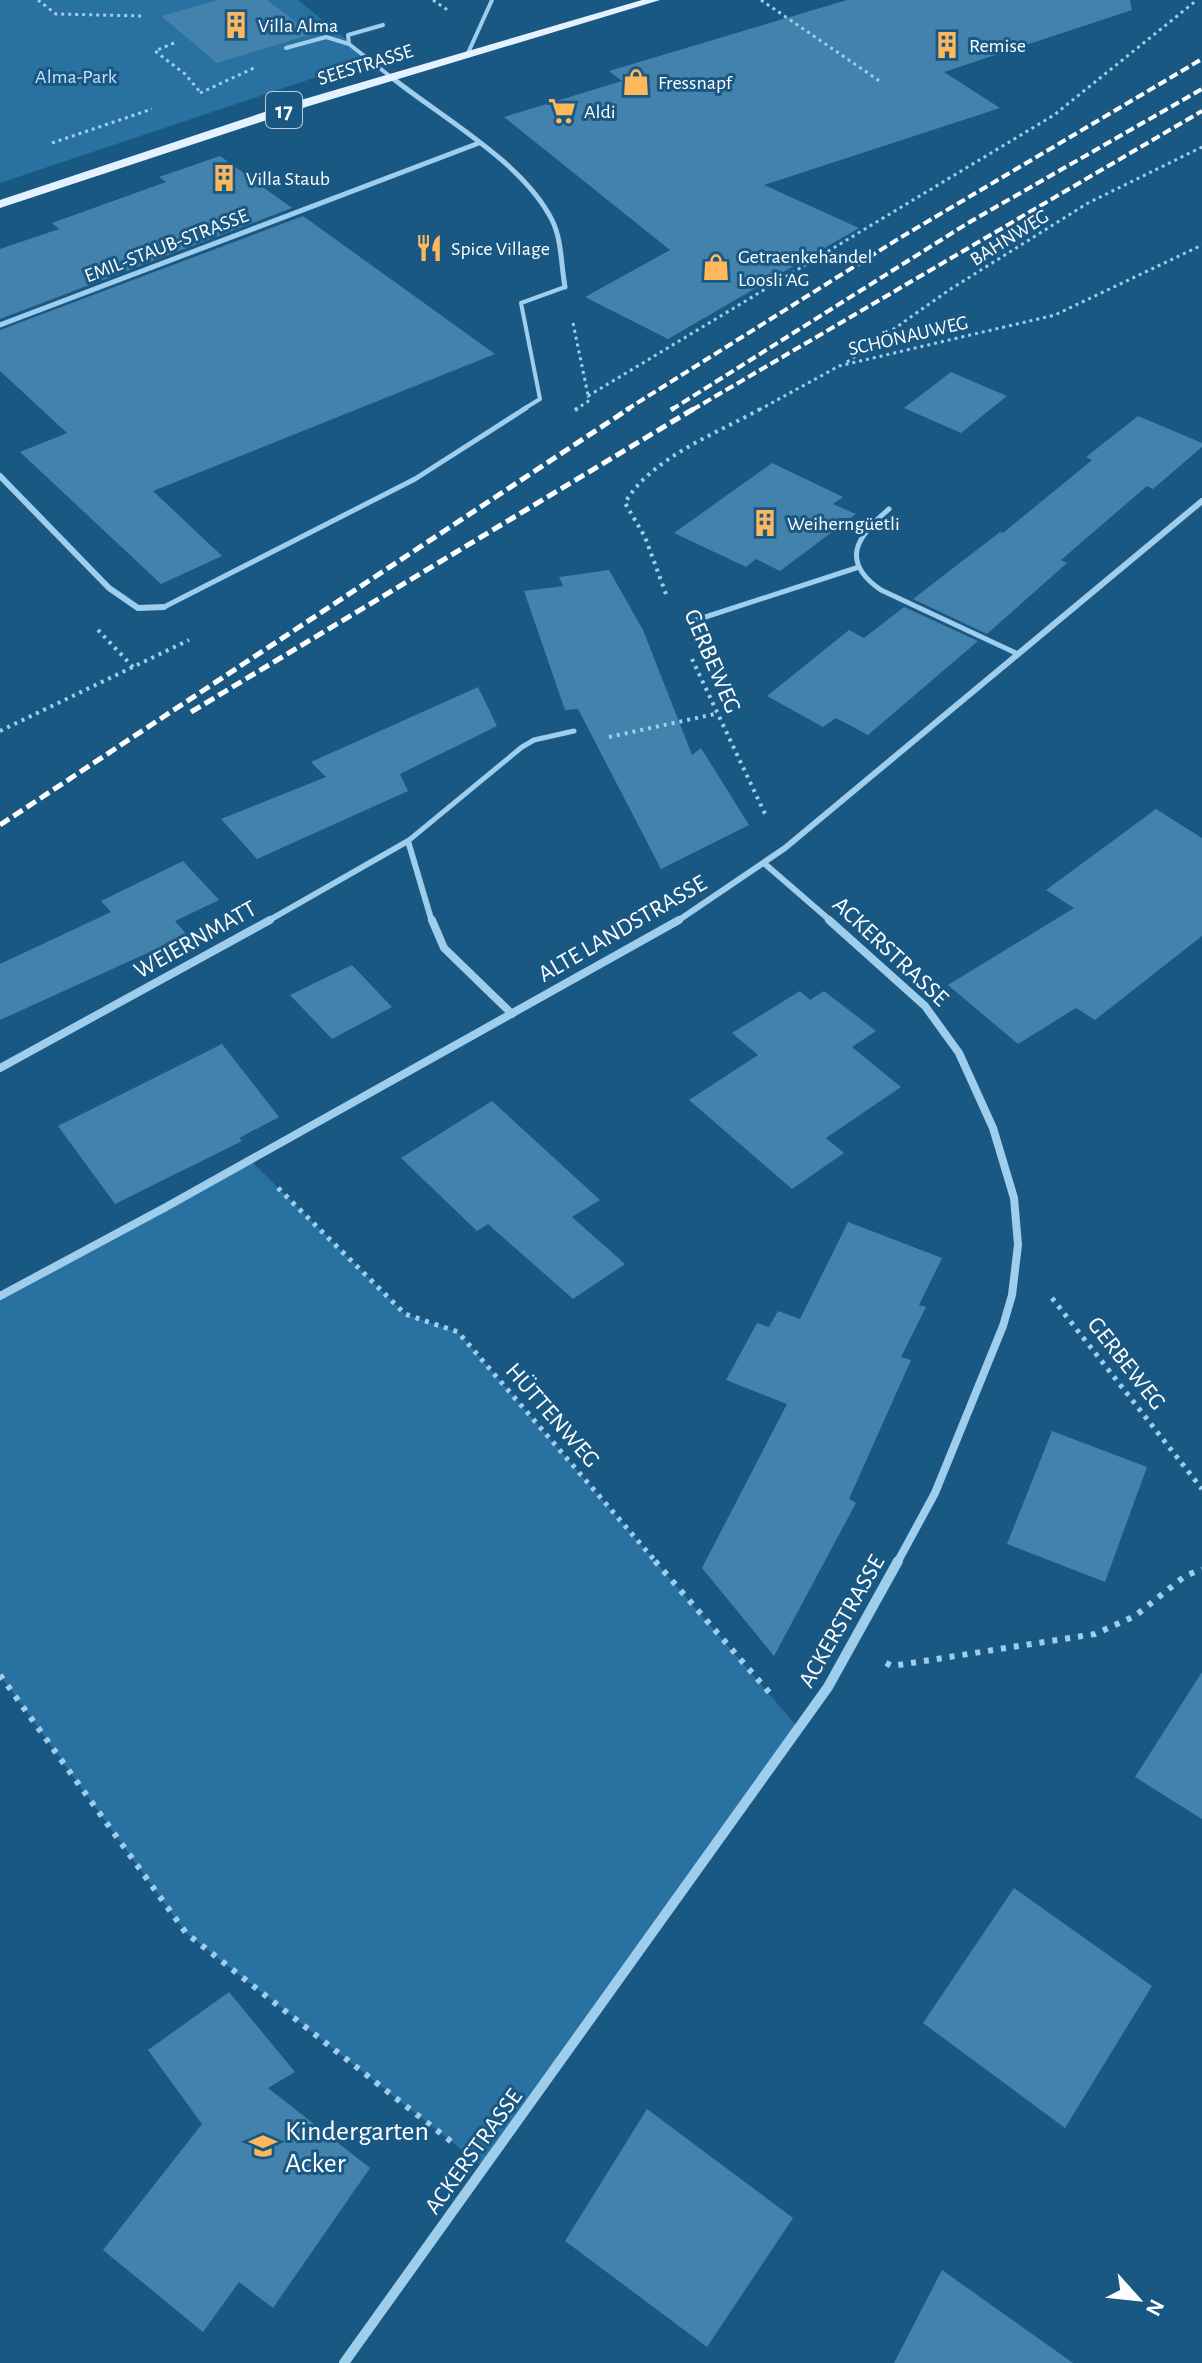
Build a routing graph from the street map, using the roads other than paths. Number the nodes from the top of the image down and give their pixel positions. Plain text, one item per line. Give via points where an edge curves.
1 (492, 0) edge
2 (654, 0) edge
3 (383, 25) dead end
4 (349, 44) junction
5 (286, 48) dead end
6 (468, 53) junction
7 (391, 77) junction
8 (479, 143) junction
9 (0, 204) edge
10 (565, 287) joint
11 (0, 325) edge
12 (0, 476) edge
13 (1202, 501) edge
14 (889, 509) dead end
15 (856, 568) junction
16 (164, 607) joint
17 (690, 622) dead end
18 (1018, 654) junction
19 (574, 731) dead end
20 (408, 841) junction
21 (765, 864) junction
22 (512, 1014) junction
23 (0, 1068) edge
24 (0, 1296) edge
25 (344, 2363) edge

1 - 6 lane
2 - 6 main road, SEESTRASSE / 17
3 - 4 lane via 348,35
4 - 5 lane via 326,37
4 - 7 lane
6 - 7 main road, SEESTRASSE / 17
7 - 8 street
7 - 9 main road, SEESTRASSE / 17
8 - 10 street via 540,199 553,222
8 - 11 street, EMIL-STAUB-STRASSE
10 - 16 lane via 521,303 540,399 415,479
12 - 16 street via 109,588 138,608
13 - 18 street, ALTE LANDSTRASSE
14 - 15 lane via 861,535
15 - 17 lane
15 - 18 lane via 881,590
18 - 21 street, ALTE LANDSTRASSE
19 - 20 lane, WEIERNMATT via 534,740 506,757
20 - 22 street via 444,948
20 - 23 street, WEIERNMATT
21 - 22 street, ALTE LANDSTRASSE via 646,941
21 - 25 street, ACKERSTRASSE via 925,1006 959,1053 1007,1170 1016,1219 1016,1267 1003,1326 935,1493 852,1647 800,1730
22 - 24 street, ALTE LANDSTRASSE

